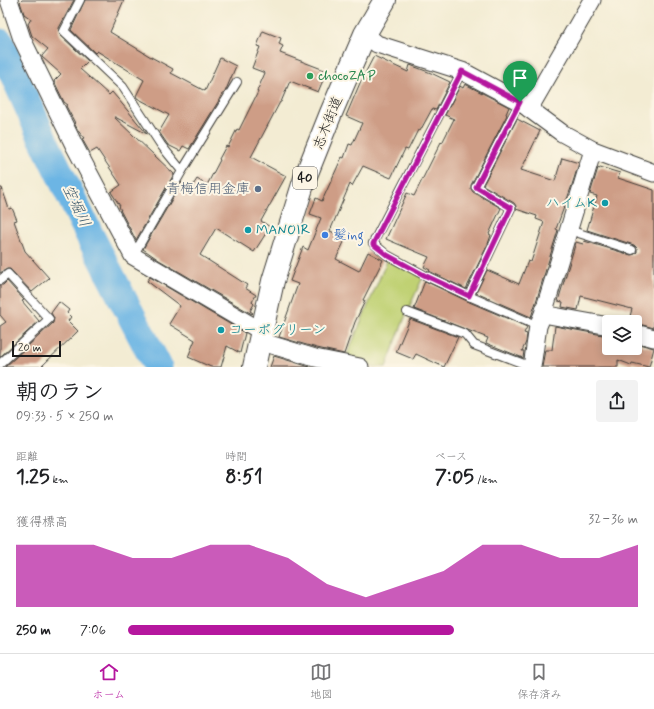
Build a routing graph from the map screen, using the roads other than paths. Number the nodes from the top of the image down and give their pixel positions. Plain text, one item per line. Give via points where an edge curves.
1 (9, 0) edge
2 (80, 0) edge
3 (385, 0) edge
4 (592, 0) edge
5 (365, 34) junction
6 (462, 71) junction
7 (237, 82) dead end
8 (524, 106) junction
9 (594, 150) junction
10 (182, 171) junction
11 (654, 173) edge
12 (569, 230) junction
13 (632, 250) dead end
14 (133, 256) junction
15 (0, 280) edge
16 (469, 296) junction
17 (407, 312) dead end
18 (541, 320) junction
19 (602, 325) edge
20 (642, 335) edge
21 (260, 336) junction
22 (654, 338) edge
23 (0, 364) edge
24 (254, 367) edge
25 (360, 367) edge
26 (532, 367) edge

1 - 14 street via 22,39
2 - 10 lane via 64,31 123,86 161,145
3 - 5 main road, 志木街道 / 40
4 - 8 street
5 - 6 street via 377,44
5 - 21 main road, 志木街道 / 40 via 306,178 273,281
6 - 8 street
6 - 16 lane via 373,244 387,255
7 - 10 lane
8 - 9 street via 562,133
8 - 16 lane via 476,187 511,208
9 - 11 street
9 - 12 street
10 - 14 lane
12 - 13 lane
12 - 18 street
14 - 21 street
15 - 23 lane via 8,274 49,319
16 - 18 lane
17 - 26 lane via 465,334 474,345
18 - 19 street
18 - 26 street
20 - 22 street
21 - 24 main road, 志木街道 / 40
21 - 25 street via 315,358

